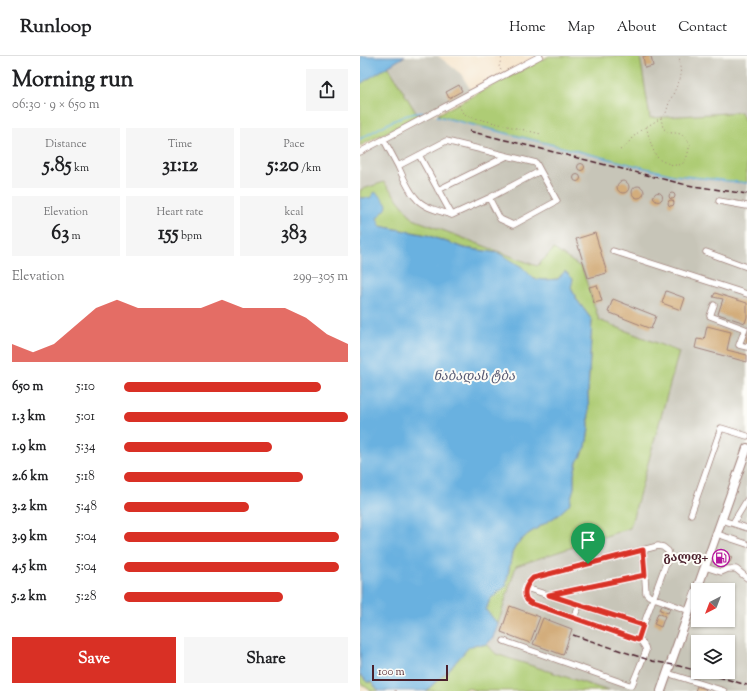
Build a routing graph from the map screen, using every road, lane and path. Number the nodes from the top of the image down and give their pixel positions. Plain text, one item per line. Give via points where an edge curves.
1 (506, 56) edge
2 (540, 56) edge
3 (679, 56) edge
4 (504, 76) junction
5 (457, 101) junction
6 (662, 118) junction
7 (646, 127) junction
8 (542, 134) dead end
9 (384, 140) junction
10 (620, 150) dead end
11 (360, 152) edge
12 (419, 155) junction
13 (507, 156) junction
14 (398, 166) junction
15 (540, 171) junction
16 (438, 190) junction
17 (490, 198) junction
18 (719, 201) dead end
19 (747, 206) edge
20 (452, 215) junction
21 (614, 251) dead end
22 (706, 252) dead end
23 (747, 267) edge
24 (747, 294) edge
25 (714, 305) dead end
26 (746, 327) edge
27 (747, 348) edge
28 (747, 436) edge
29 (747, 448) edge
30 (747, 500) edge
31 (691, 514) dead end
32 (722, 520) junction
33 (733, 523) junction
34 (747, 528) edge
35 (717, 534) junction
36 (747, 544) edge
37 (643, 550) junction
38 (705, 567) junction
39 (645, 575) junction
40 (747, 578) edge
41 (526, 588) junction
42 (549, 595) junction
43 (654, 598) junction
44 (579, 605) junction
45 (690, 611) junction
46 (574, 618) junction
47 (643, 625) junction
48 (638, 640) junction
49 (504, 641) dead end
50 (668, 674) junction
51 (396, 686) dead end
52 (395, 691) edge
53 (661, 691) edge
54 (724, 691) edge

1 - 4 path via 501,59 499,67
2 - 4 street
3 - 6 path via 681,77
4 - 5 street
5 - 8 path via 466,116
5 - 9 street
6 - 7 path
6 - 7 path via 663,128 669,133 676,132 686,136 690,144 682,165 675,166 659,160
7 - 10 path
9 - 11 street
9 - 14 street
12 - 13 street via 446,141
12 - 14 street
12 - 16 street
13 - 15 street via 536,163
13 - 16 street
14 - 20 street via 414,197 422,204
15 - 17 street
15 - 17 street via 557,201 513,225 500,219
16 - 20 street
17 - 20 street
18 - 19 street
21 - 24 street
22 - 23 street
25 - 26 street via 710,316
26 - 27 street via 739,345
28 - 31 street via 720,428
29 - 32 highway
30 - 33 street
32 - 33 street
32 - 35 highway
33 - 34 street
35 - 36 street
35 - 38 highway
37 - 39 street
37 - 41 street via 533,578
37 - 43 street via 658,546 668,551 669,556
38 - 40 street via 721,572 736,569
38 - 45 highway
39 - 42 street
39 - 43 street via 646,593
41 - 42 street
41 - 46 street via 527,600 533,604
42 - 44 street
43 - 45 street
43 - 47 street
44 - 46 street
44 - 47 street
45 - 50 highway
46 - 48 street
47 - 48 street
48 - 49 street via 646,651 632,685
50 - 53 highway
50 - 54 street
51 - 52 path

